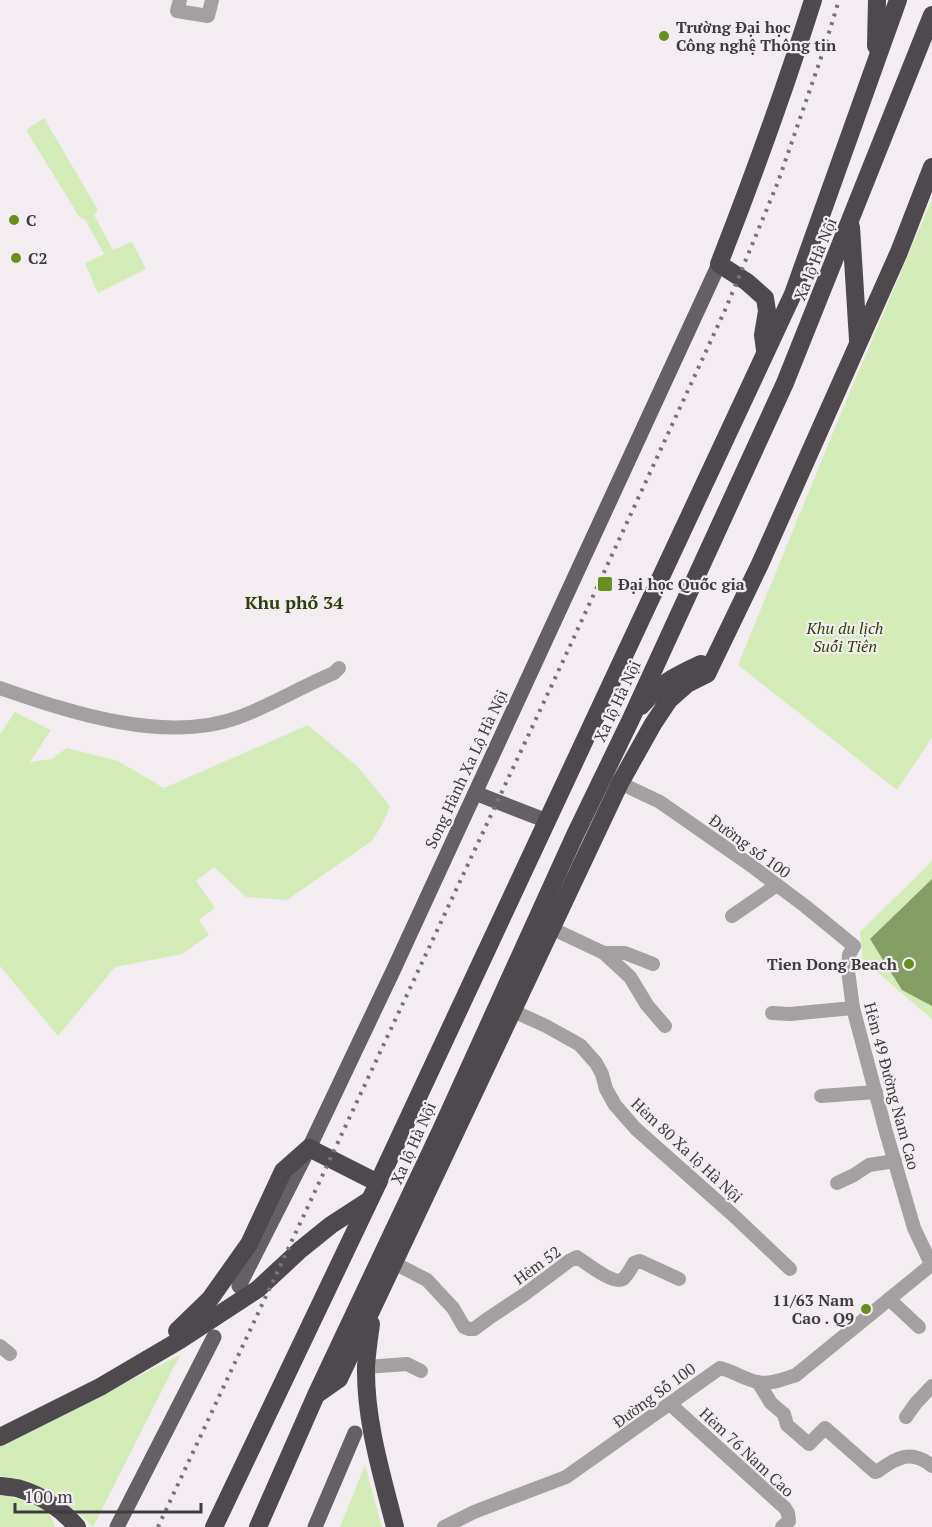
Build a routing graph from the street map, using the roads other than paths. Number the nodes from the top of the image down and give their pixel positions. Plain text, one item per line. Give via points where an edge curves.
1 (180, 0) edge
2 (212, 0) edge
3 (813, 0) edge
4 (877, 0) edge
5 (898, 0) edge
6 (932, 15) edge
7 (932, 43) edge
8 (876, 59) junction
9 (911, 67) junction
10 (932, 150) edge
11 (930, 170) edge
12 (850, 222) junction
13 (719, 264) junction
14 (858, 342) junction
15 (765, 354) junction
16 (715, 657) junction
17 (339, 668) dead end
18 (0, 688) edge
19 (630, 719) junction
20 (604, 774) junction
21 (620, 783) junction
22 (475, 793) junction
23 (547, 821) junction
24 (777, 885) junction
25 (732, 916) dead end
26 (551, 928) junction
27 (854, 946) joint
28 (604, 953) junction
29 (653, 964) dead end
30 (853, 1008) junction
31 (513, 1011) junction
32 (772, 1013) dead end
33 (665, 1026) dead end
34 (876, 1092) junction
35 (821, 1096) dead end
36 (469, 1104) junction
37 (441, 1130) junction
38 (309, 1148) junction
39 (895, 1161) junction
40 (378, 1183) junction
41 (837, 1183) dead end
42 (370, 1200) junction
43 (388, 1260) junction
44 (932, 1265) edge
45 (790, 1269) dead end
46 (679, 1280) dead end
47 (239, 1286) dead end
48 (889, 1299) junction
49 (375, 1303) junction
50 (919, 1326) dead end
51 (214, 1337) dead end
52 (150, 1358) junction
53 (366, 1367) junction
54 (421, 1371) dead end
55 (759, 1382) junction
56 (932, 1386) edge
57 (316, 1395) junction
58 (77, 1399) junction
59 (670, 1404) junction
60 (906, 1417) dead end
61 (0, 1425) edge
62 (355, 1433) dead end
63 (0, 1437) edge
64 (932, 1466) edge
65 (0, 1486) edge
66 (58, 1508) junction
67 (62, 1527) edge
68 (77, 1527) edge
69 (117, 1527) edge
70 (214, 1527) edge
71 (258, 1527) edge
72 (315, 1527) edge
73 (395, 1527) edge
74 (444, 1527) edge
75 (782, 1527) edge

1 - 2 street via 177,11 208,16
3 - 13 highway
4 - 8 highway
5 - 8 highway, Xa lộ Hà Nội
6 - 9 highway, Xa lộ Hà Nội
7 - 9 highway
8 - 15 highway, Xa lộ Hà Nội via 793,294
9 - 12 highway, Xa lộ Hà Nội
10 - 11 highway, Xa lộ Hà Nội
11 - 14 highway, Xa lộ Hà Nội via 899,252
12 - 14 highway
12 - 19 highway, Xa lộ Hà Nội via 785,383
13 - 15 highway, Xa lộ Hà Nội via 765,298
13 - 22 main road, Song Hành Xa Lộ Hà Nội
14 - 16 highway, Xa lộ Hà Nội
15 - 23 highway, Xa lộ Hà Nội
16 - 19 highway via 671,678
16 - 21 highway, Xa lộ Hà Nội via 707,674 687,684 669,700
17 - 18 street via 241,717 169,729 87,716
19 - 20 highway, Xa lộ Hà Nội
20 - 21 highway
20 - 37 highway, Xa lộ Hà Nội
21 - 24 street, Đường số 100 via 660,802
21 - 26 highway, Xa lộ Hà Nội
22 - 23 main road
22 - 38 main road, Song Hành Xa Lộ Hà Nội
23 - 40 highway, Xa lộ Hà Nội
24 - 25 street
24 - 27 street, Đường số 100
26 - 28 street
26 - 31 highway, Xa lộ Hà Nội
27 - 30 street, Hẻm 49 Đường Nam Cao via 848,971
28 - 29 street via 625,953
28 - 33 street via 630,977
30 - 32 street
30 - 34 street, Hẻm 49 Đường Nam Cao
31 - 36 highway, Xa lộ Hà Nội
31 - 45 street, Hẻm 80 Xa lộ Hà Nội via 580,1045 599,1069 615,1105 636,1129
34 - 35 street
34 - 39 street, Hẻm 49 Đường Nam Cao
36 - 37 highway
36 - 43 highway, Xa lộ Hà Nội
37 - 43 highway, Xa lộ Hà Nội
38 - 40 highway
38 - 47 main road, Song Hành Xa Lộ Hà Nội
38 - 52 highway via 283,1171 249,1244 210,1299
39 - 41 street via 869,1165
39 - 44 street, Hẻm 49 Đường Nam Cao via 914,1228
40 - 42 highway, Xa lộ Hà Nội
42 - 52 highway via 331,1225 258,1289
42 - 70 highway, Xa lộ Hà Nội
43 - 46 street, Hẻm 52 via 426,1280 469,1329 577,1257 612,1279 625,1278 634,1263 640,1261
43 - 49 highway
43 - 57 highway, Xa lộ Hà Nội
44 - 48 street, Đường Số 100
48 - 50 street
48 - 55 street, Đường Số 100 via 796,1375
49 - 53 highway
49 - 57 highway, Xa lộ Hà Nội via 339,1379
51 - 69 main road
52 - 58 highway
53 - 54 street via 407,1364
53 - 73 highway via 377,1458
55 - 59 street, Đường Số 100 via 720,1368
55 - 64 street via 771,1403 784,1414 787,1425 809,1444 825,1428 875,1472 909,1455
56 - 60 street
57 - 71 highway, Xa lộ Hà Nội
58 - 61 highway via 52,1398
58 - 63 highway
59 - 74 street, Đường Số 100 via 566,1477
59 - 75 street, Hẻm 76 Nam Cao via 784,1508 789,1521
62 - 72 main road
65 - 66 highway via 20,1489
66 - 67 main road
66 - 68 highway

